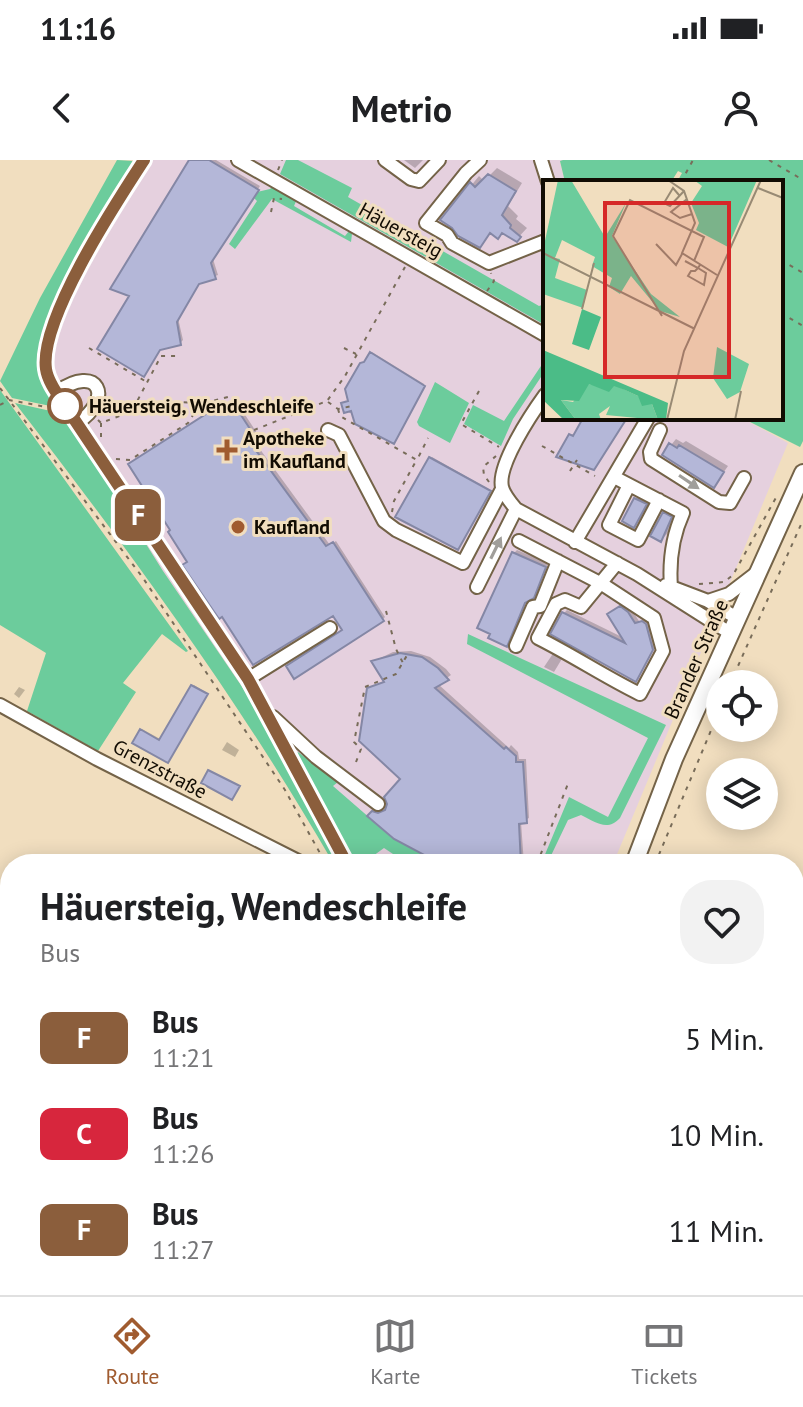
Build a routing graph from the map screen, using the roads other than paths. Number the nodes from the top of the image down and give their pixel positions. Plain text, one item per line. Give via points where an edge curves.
1 (144, 160) edge
2 (238, 160) edge
3 (385, 160) edge
4 (439, 160) edge
5 (480, 160) edge
6 (541, 160) edge
7 (547, 180) edge
8 (543, 242) edge
9 (543, 334) edge
10 (57, 392) junction
11 (543, 398) edge
12 (73, 417) junction
13 (647, 420) edge
14 (328, 430) dead end
15 (660, 430) dead end
16 (803, 473) edge
17 (614, 477) junction
18 (744, 478) dead end
19 (629, 485) junction
20 (502, 489) junction
21 (659, 500) junction
22 (516, 509) junction
23 (519, 541) dead end
24 (575, 542) junction
25 (558, 561) junction
26 (617, 563) junction
27 (758, 572) junction
28 (637, 574) junction
29 (670, 583) junction
30 (602, 584) junction
31 (477, 587) dead end
32 (708, 601) junction
33 (733, 626) junction
34 (330, 628) dead end
35 (516, 646) dead end
36 (248, 679) junction
37 (0, 705) edge
38 (265, 709) junction
39 (378, 804) dead end
40 (284, 854) edge
41 (342, 854) edge
42 (638, 854) edge

1 - 10 street via 88,253 54,323 46,368
2 - 9 street, Häuersteig
3 - 4 street via 419,181
5 - 8 street via 426,223 489,263
6 - 7 street
10 - 12 street
10 - 12 street via 77,380 94,384 96,418
11 - 20 street via 501,475
12 - 36 street
13 - 17 street
14 - 20 street via 339,435 384,521 463,563
15 -> 18 street via 651,459 719,502 730,503
16 - 27 main road, Brander Straße
17 - 19 street
17 - 24 street
19 - 21 street
19 - 21 street via 609,525 628,535 638,540
20 - 22 street
21 - 29 street via 683,513 669,564
22 - 24 street
31 -> 22 street
23 - 25 street
24 - 26 street
25 - 30 street
25 - 35 street
26 - 28 street
26 - 30 street
27 - 32 street via 729,594
27 - 33 main road, Brander Straße
28 - 29 street
28 - 33 street
29 - 32 street
30 - 30 street via 581,607 565,600 556,604 538,638 640,694 663,651 654,618
32 - 33 street
33 - 42 main road, Brander Straße
34 - 36 street
36 - 38 street
37 - 40 street, Grenzstraße
38 - 39 street
38 - 41 street

